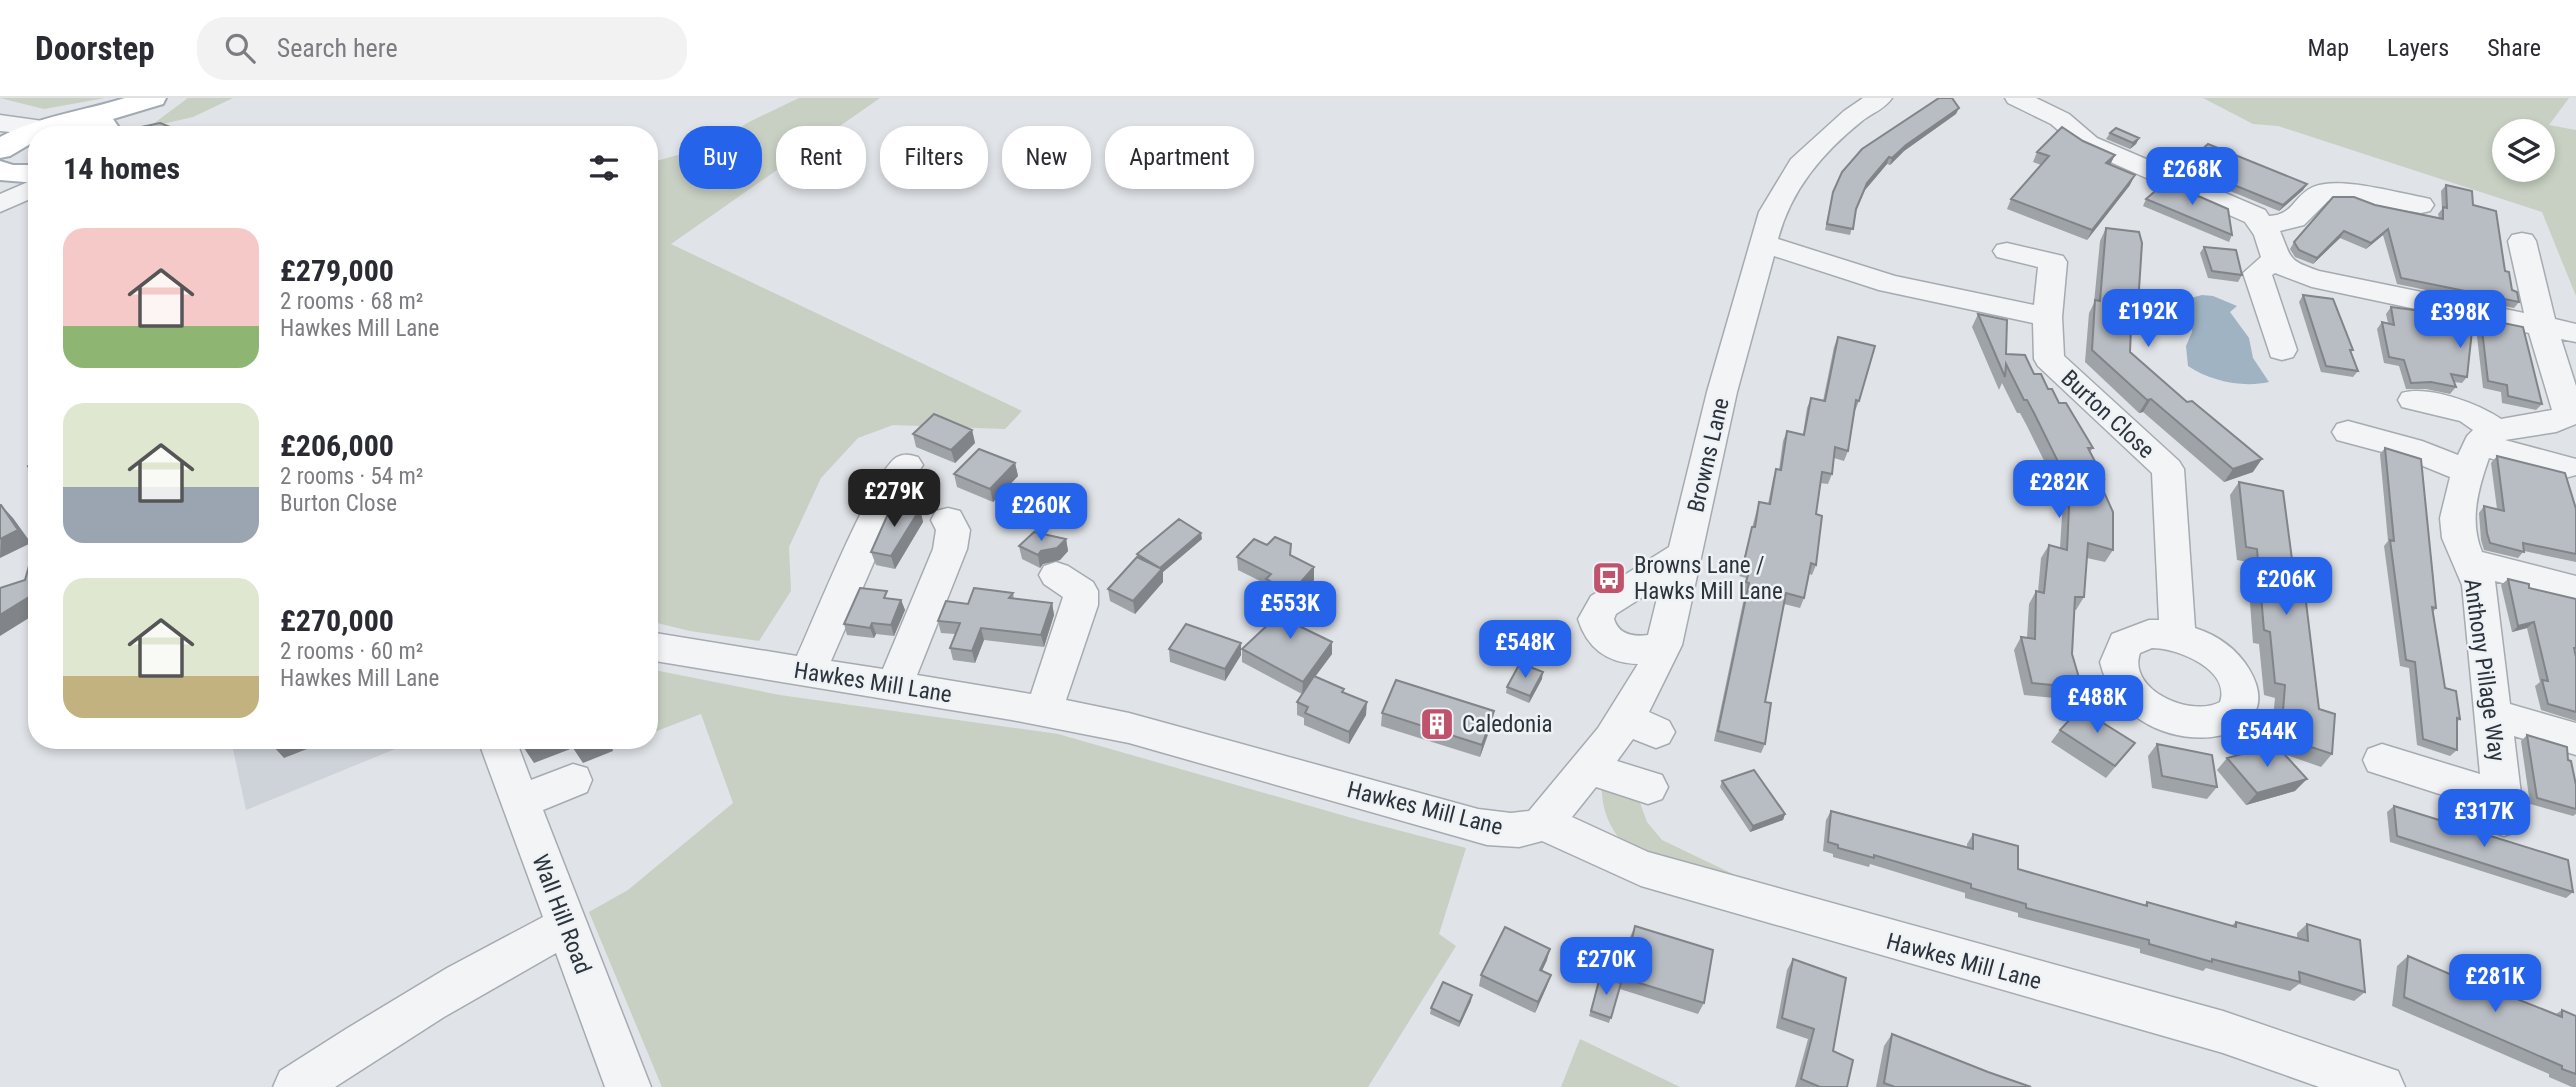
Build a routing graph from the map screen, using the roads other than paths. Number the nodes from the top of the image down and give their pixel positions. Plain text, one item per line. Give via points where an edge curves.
1 (153, 98) edge
2 (161, 98) edge
3 (1880, 98) edge
4 (2017, 98) edge
5 (82, 120) junction
6 (47, 126) edge
7 (106, 126) edge
8 (120, 126) edge
9 (28, 142) edge
10 (12, 160) edge
11 (0, 187) edge
12 (0, 204) edge
13 (2421, 205) dead end
14 (2262, 224) junction
15 (2522, 241) dead end
16 (1762, 243) junction
17 (2007, 251) dead end
18 (2275, 260) junction
19 (2048, 317) junction
20 (2542, 326) junction
21 (2576, 333) edge
22 (2281, 350) dead end
23 (2413, 400) dead end
24 (2348, 432) dead end
25 (2481, 449) junction
26 (907, 465) dead end
27 (2565, 467) dead end
28 (948, 520) dead end
29 (1685, 554) junction
30 (2470, 562) junction
31 (1056, 575) dead end
32 (2576, 589) edge
33 (2178, 636) dead end
34 (1664, 645) junction
35 (658, 647) edge
36 (808, 672) junction
37 (894, 686) junction
38 (1044, 711) junction
39 (2493, 714) junction
40 (2576, 739) edge
41 (500, 749) edge
42 (2382, 760) dead end
43 (1588, 768) junction
44 (573, 780) dead end
45 (1648, 787) dead end
46 (520, 802) junction
47 (1543, 823) junction
48 (566, 926) junction
49 (296, 1087) edge
50 (628, 1087) edge
51 (2382, 1087) edge

1 - 5 main road
2 - 8 main road
3 - 16 street, Browns Lane via 1853,116 1800,165 1781,194
4 - 14 street via 2060,119 2088,143 2236,206
5 - 6 main road
5 - 7 main road
9 - 10 main road
10 - 11 main road
10 - 12 street
13 - 14 street via 2322,193 2295,220
14 - 18 street
15 - 20 street
16 - 19 street via 1889,284
16 - 29 street, Browns Lane
17 - 19 street, Burton Close via 2053,262
18 - 20 street via 2312,278
18 - 22 street via 2257,273
19 - 33 street, Burton Close via 2049,359 2168,468
20 - 21 street
20 - 25 street via 2567,401 2565,417
23 - 25 street via 2470,413
24 - 25 street via 2411,449
25 - 27 street
25 - 30 street, Anthony Pillage Way via 2457,518 2459,538
26 - 36 street via 887,493
28 - 37 street via 953,530 950,549
29 - 34 street, Browns Lane
29 - 34 street via 1603,605 1596,619 1605,638 1619,647 1643,652
30 - 32 street
30 - 39 street, Anthony Pillage Way via 2479,585
31 - 38 street via 1078,586 1081,598
34 - 43 street, Browns Lane via 1633,711
35 - 36 street, Hawkes Mill Lane
36 - 37 street, Hawkes Mill Lane
37 - 38 street, Hawkes Mill Lane
38 - 47 street, Hawkes Mill Lane via 1129,727 1478,826 1517,831
39 - 40 street
39 - 42 street, Anthony Pillage Way via 2503,808
41 - 46 street, Wall Hill Road
43 - 45 street
43 - 47 street, Browns Lane
44 - 46 street
46 - 48 street, Wall Hill Road
47 - 51 street, Hawkes Mill Lane via 1641,868 1753,888 2223,1032
48 - 49 street via 407,1015
48 - 50 street, Wall Hill Road

